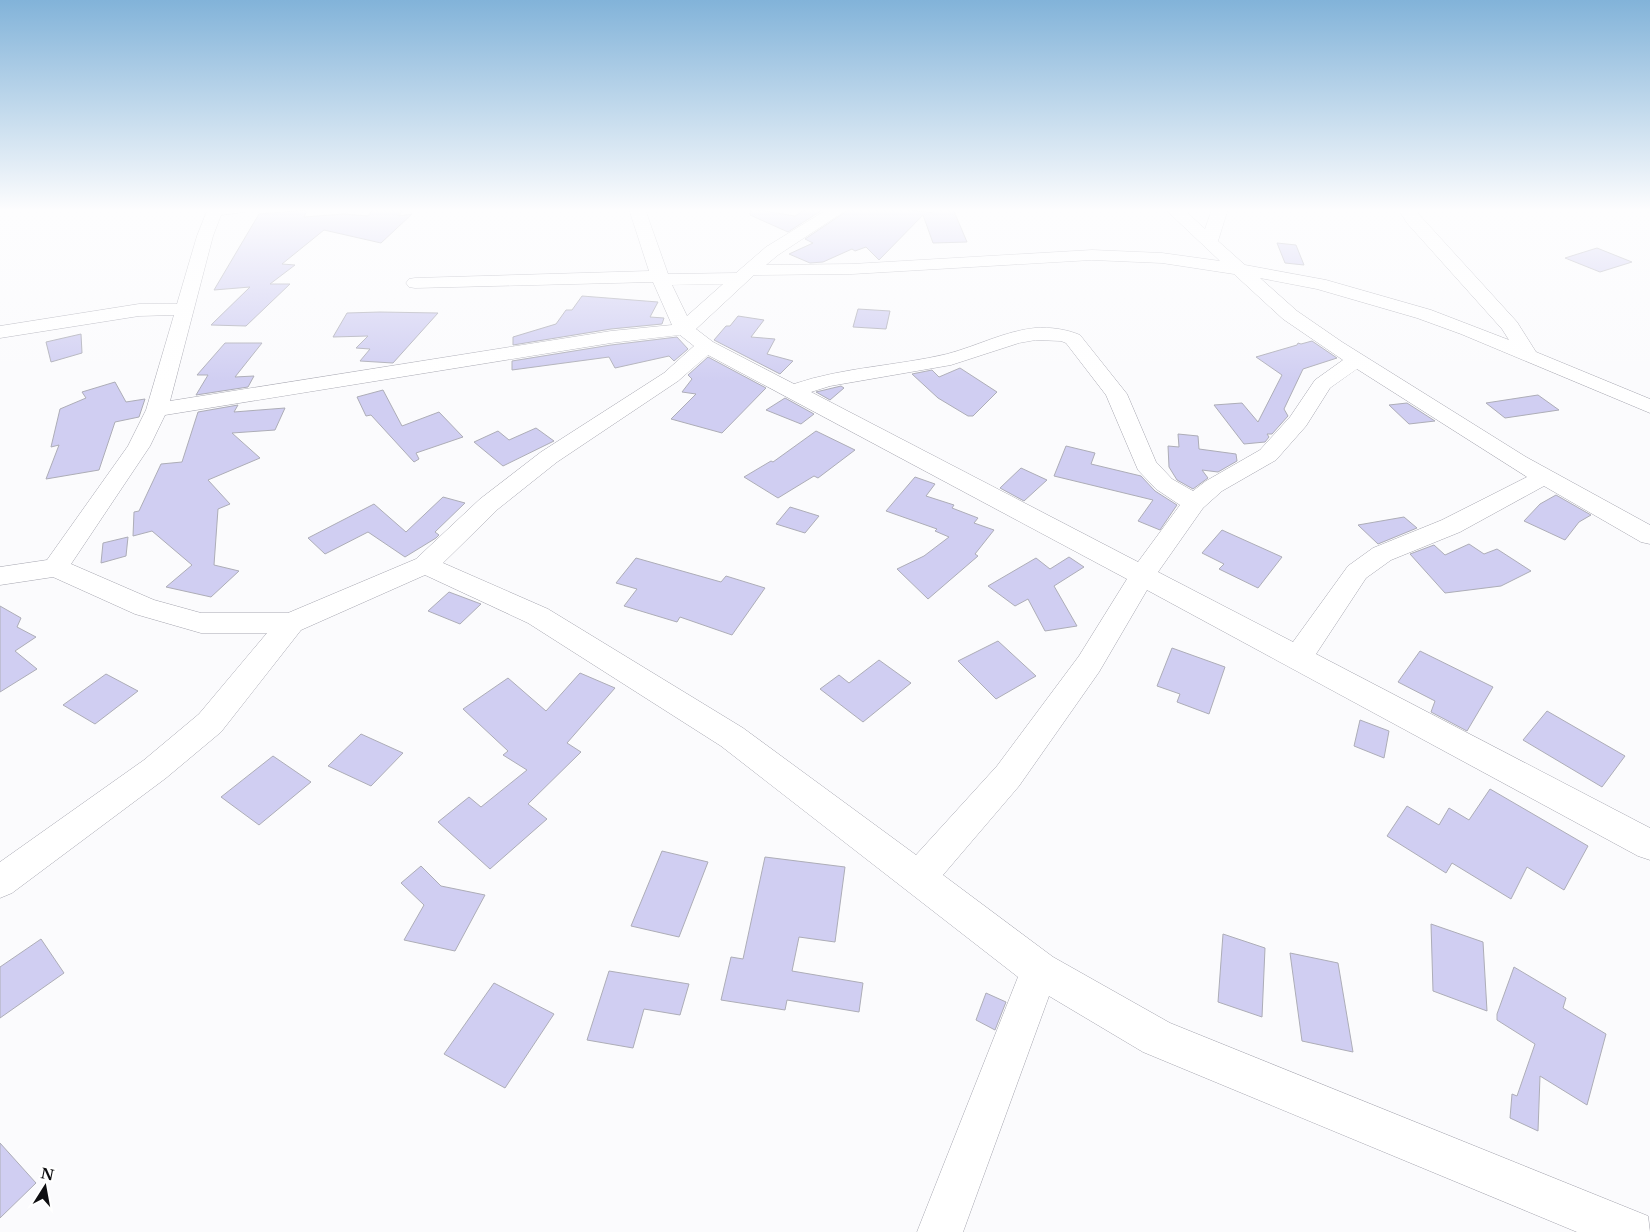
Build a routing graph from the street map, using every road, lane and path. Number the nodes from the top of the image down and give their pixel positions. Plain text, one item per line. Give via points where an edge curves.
1 (197, 266) edge
2 (656, 266) edge
3 (753, 266) edge
4 (903, 266) edge
5 (1221, 266) edge
6 (1236, 266) edge
7 (1456, 266) edge
8 (1239, 269) junction
9 (744, 274) junction
10 (660, 278) junction
11 (415, 282) dead end
12 (185, 310) junction
13 (684, 329) junction
14 (0, 332) edge
15 (706, 346) junction
16 (1529, 356) junction
17 (1357, 360) junction
18 (793, 391) junction
19 (1650, 407) edge
20 (157, 410) junction
21 (1544, 477) junction
22 (1194, 504) junction
23 (1650, 536) edge
24 (425, 564) junction
25 (55, 568) junction
26 (0, 576) edge
27 (1142, 576) junction
28 (291, 623) junction
29 (1298, 659) junction
30 (1650, 845) edge
31 (918, 878) junction
32 (0, 882) edge
33 (1040, 970) junction
34 (940, 1232) edge
35 (1630, 1232) edge

1 - 12 street
2 - 10 street
3 - 9 street
4 - 9 street
5 - 8 street
6 - 8 street
7 - 16 street via 1510,326
8 - 16 street via 1320,284 1424,314
8 - 17 street via 1290,315
9 - 10 street
9 - 13 street
10 - 11 street
10 - 13 street
12 - 14 street via 139,310
12 - 20 street
13 - 15 street
13 - 20 street via 591,340
15 - 18 street
15 - 24 street via 671,377 549,457 488,504
16 - 19 street
17 - 21 street
17 - 22 street via 1322,384 1298,421 1268,455 1214,486
18 - 22 street via 826,380 951,359 1015,338 1036,334 1064,335 1072,339 1116,394 1146,464 1164,484
18 - 27 street
20 - 25 street via 139,446
21 - 23 street
21 - 29 street via 1451,526 1382,554 1357,572
22 - 27 street
24 - 28 street
24 - 31 street via 538,616 732,737
25 - 26 street
25 - 28 street via 145,607 201,623
27 - 29 street
27 - 31 street via 1089,664 1008,776
28 - 32 street via 210,723 155,769
29 - 30 street
31 - 33 street
33 - 34 street
33 - 35 street via 1157,1038

